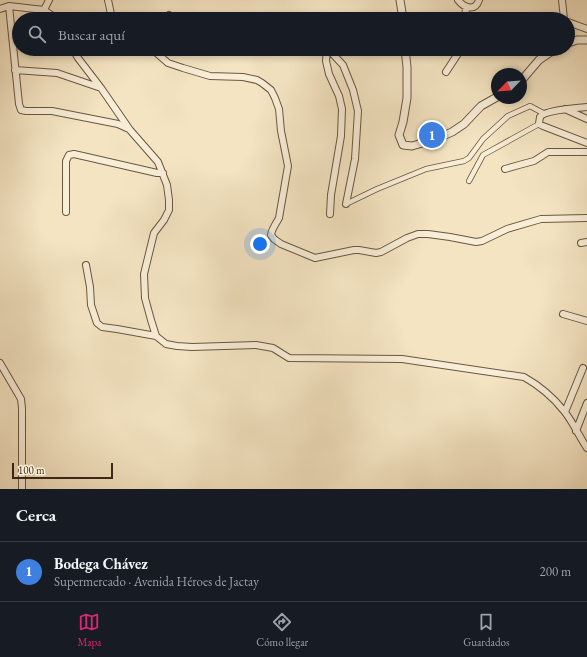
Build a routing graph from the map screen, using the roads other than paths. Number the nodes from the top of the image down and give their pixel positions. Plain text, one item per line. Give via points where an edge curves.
1 (49, 0) edge
2 (108, 0) edge
3 (400, 0) edge
4 (458, 0) edge
5 (478, 0) edge
6 (9, 6) junction
7 (466, 7) junction
8 (0, 9) edge
9 (44, 10) junction
10 (47, 12) edge
11 (111, 12) edge
12 (402, 12) edge
13 (466, 12) edge
14 (575, 25) edge
15 (587, 29) edge
16 (12, 38) edge
17 (575, 40) edge
18 (587, 40) edge
19 (14, 56) edge
20 (77, 56) edge
21 (160, 56) edge
22 (326, 56) edge
23 (334, 56) edge
24 (406, 56) edge
25 (456, 56) edge
26 (545, 56) edge
27 (15, 70) junction
28 (446, 72) dead end
29 (527, 74) edge
30 (101, 88) junction
31 (491, 100) edge
32 (587, 107) edge
33 (565, 108) junction
34 (545, 114) junction
35 (587, 119) edge
36 (539, 124) junction
37 (130, 130) junction
38 (587, 143) edge
39 (587, 152) edge
40 (505, 169) dead end
41 (162, 173) junction
42 (468, 181) dead end
43 (346, 204) joint
44 (66, 212) dead end
45 (330, 214) dead end
46 (587, 218) edge
47 (86, 265) dead end
48 (563, 314) dead end
49 (587, 321) edge
50 (156, 336) junction
51 (0, 363) edge
52 (582, 368) dead end
53 (587, 403) edge
54 (565, 412) junction
55 (576, 431) junction
56 (587, 448) edge
57 (22, 489) edge

1 - 9 street
2 - 11 street
3 - 12 street
4 - 7 street
5 - 7 street via 472,7
6 - 8 street
6 - 9 street
6 - 16 street
7 - 13 street
9 - 10 street
14 - 15 street
17 - 18 street
19 - 27 street
20 - 30 street
21 - 46 street via 168,63 210,76 257,80 271,90 279,109 288,166 279,218 272,228 271,235 281,244 315,258 354,250 381,252 418,234 476,242 541,219
22 - 45 street via 329,74 342,109 342,136
23 - 43 street via 343,65 358,111 355,159
24 - 31 street via 407,98 399,135 403,144 412,146 452,132
25 - 28 street
26 - 29 street
27 - 30 street via 57,73
27 - 37 street via 21,110 52,111 118,124
30 - 37 street
32 - 33 street
33 - 34 street
33 - 35 street
34 - 36 street via 541,115
34 - 43 street via 530,106 508,116 464,161 426,169
36 - 38 street
36 - 42 street via 483,155
37 - 41 street via 158,162
39 - 40 street via 548,152 534,161
41 - 44 street via 69,155 66,161
41 - 50 street via 167,185 168,210 154,233 144,274 145,298
47 - 50 street via 91,305 102,328
48 - 49 street
50 - 54 street via 166,344 177,346 256,345 273,348 290,358 402,359 524,377 538,385
51 - 57 street via 21,399
52 - 54 street
53 - 55 street
54 - 55 street
55 - 56 street

